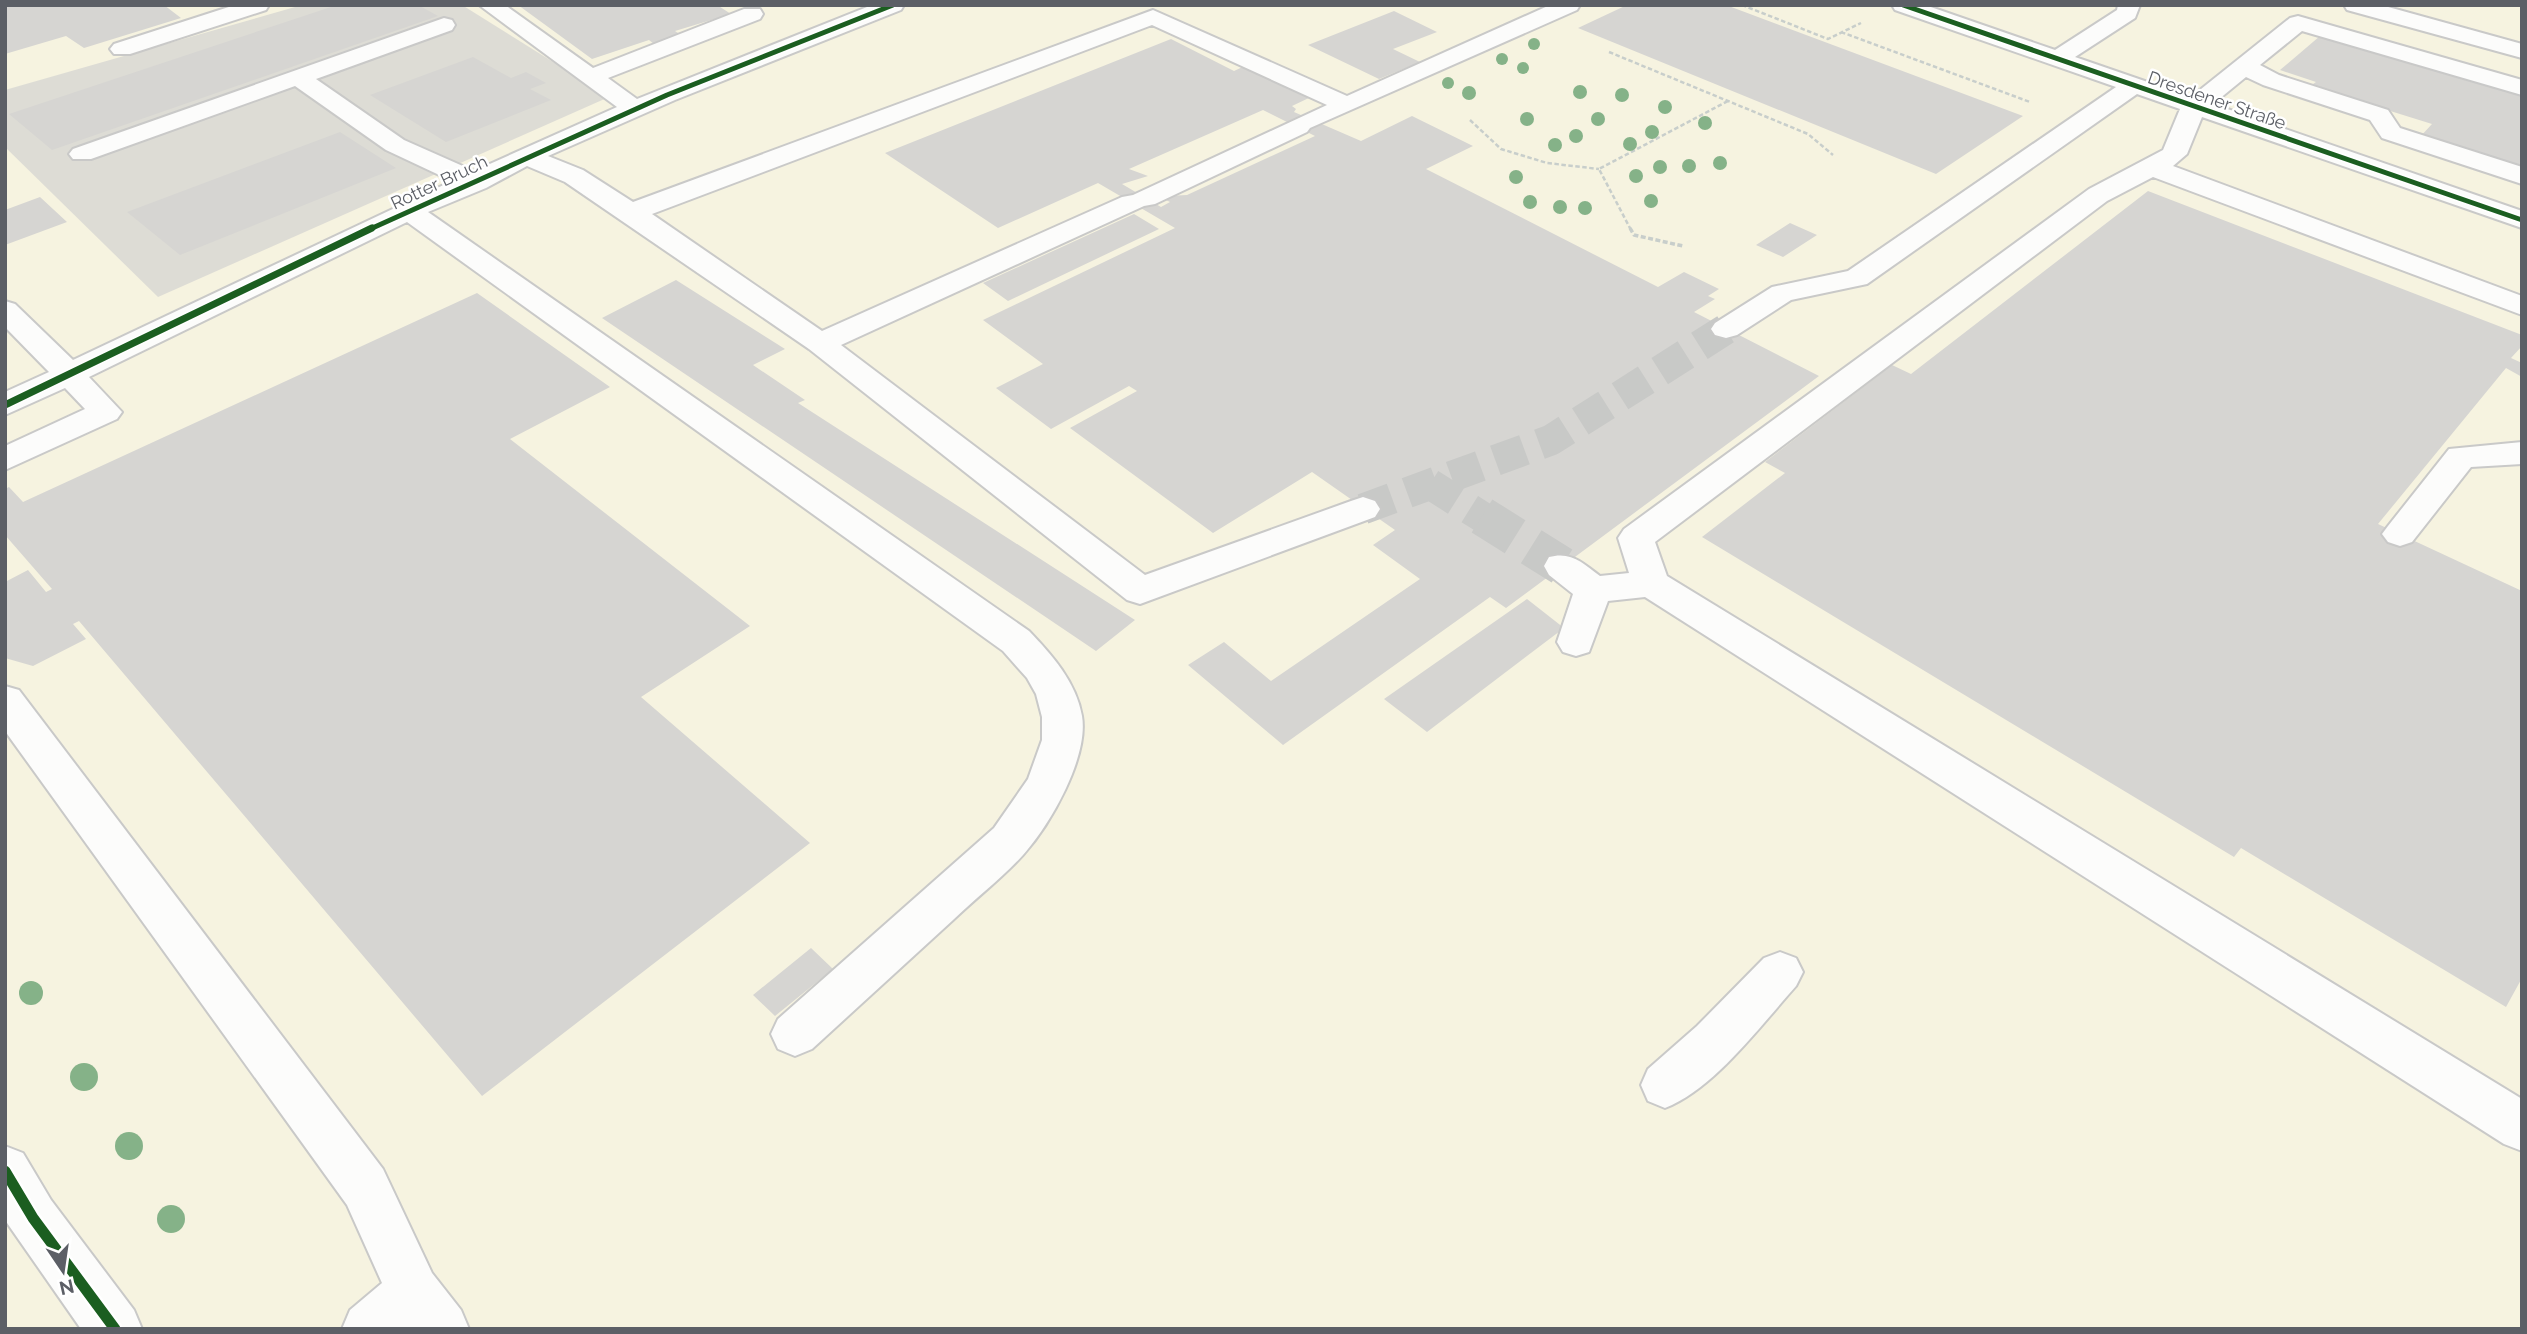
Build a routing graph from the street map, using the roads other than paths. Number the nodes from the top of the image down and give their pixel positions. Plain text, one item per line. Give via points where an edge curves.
1 (258, 5) edge
2 (490, 5) edge
3 (893, 5) edge
4 (1569, 5) edge
5 (1903, 5) edge
6 (2129, 5) edge
7 (2355, 5) edge
8 (745, 10) edge
9 (850, 11) edge
10 (444, 25) dead end
11 (796, 41) junction
12 (122, 49) dead end
13 (2522, 51) edge
14 (2056, 60) junction
15 (2244, 66) junction
16 (298, 77) junction
17 (590, 77) junction
18 (2132, 87) junction
19 (2522, 88) edge
20 (1347, 106) junction
21 (2193, 108) junction
22 (637, 110) junction
23 (82, 154) dead end
24 (530, 158) junction
25 (2152, 167) junction
26 (2522, 176) edge
27 (477, 182) junction
28 (410, 212) junction
29 (631, 212) junction
30 (2522, 220) edge
31 (2522, 306) edge
32 (12, 326) edge
33 (1726, 329) tunnel mouth
34 (821, 343) junction
35 (69, 374) junction
36 (5, 405) edge
37 (2522, 453) edge
38 (5, 458) edge
39 (1363, 509) tunnel mouth
40 (2400, 534) dead end
41 (1562, 566) tunnel mouth
42 (1651, 583) junction
43 (1593, 590) junction
44 (1576, 642) dead end
45 (5, 701) edge
46 (1780, 972) dead end
47 (795, 1034) dead end
48 (1665, 1086) dead end
49 (2522, 1127) edge
50 (5, 1171) edge
51 (427, 1311) edge
52 (115, 1329) edge
53 (369, 1329) edge

1 - 12 street
2 - 17 street
3 - 9 street, Rotter Bruch
4 - 20 street
5 - 14 street, Dresdener Straße
6 - 14 street via 2127,13
7 - 13 street
8 - 11 street
8 - 17 street
9 - 11 street, Rotter Bruch
10 - 16 street
11 - 22 street, Rotter Bruch
14 - 18 street, Dresdener Straße
15 - 19 street via 2298,23
15 - 21 street
15 - 26 street via 2271,80 2379,115 2391,133
16 - 23 street
16 - 27 street via 395,145
17 - 22 street
18 - 21 street, Dresdener Straße
18 - 33 street via 1857,278 1782,293
20 - 29 street via 1153,17
20 - 34 street
21 - 25 street via 2174,154
21 - 30 street, Dresdener Straße
22 - 24 street, Rotter Bruch
24 - 27 street, Rotter Bruch
24 - 29 street via 574,176
25 - 31 street
25 - 42 street via 2098,195 1636,538
27 - 28 street, Rotter Bruch
28 - 35 street, Rotter Bruch
28 - 47 street via 1016,641 1042,665 1055,685 1063,710 1063,739 1055,770 1009,841
29 - 34 street
32 - 35 street
34 - 39 street via 1140,591
35 - 36 street, Rotter Bruch
35 - 38 street via 106,412
37 - 40 street via 2461,457
41 - 43 street
42 - 43 street
42 - 49 street
43 - 44 street
45 - 51 street via 365,1186
46 - 48 street
50 - 52 street via 33,1218
51 - 53 street

